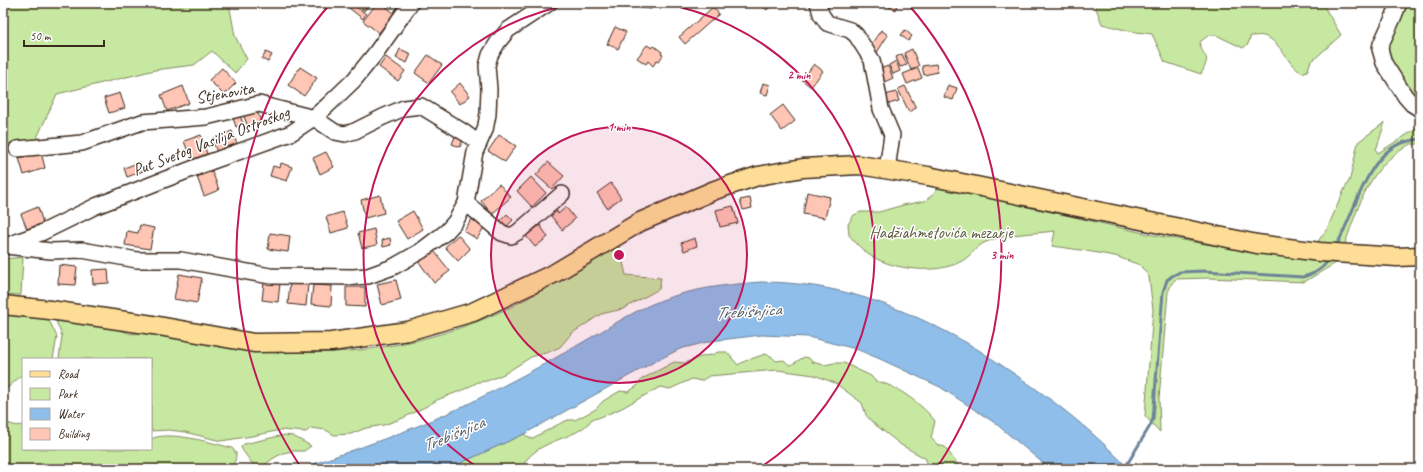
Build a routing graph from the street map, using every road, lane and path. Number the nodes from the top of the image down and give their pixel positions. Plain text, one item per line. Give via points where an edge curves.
1 (411, 3) edge
2 (549, 3) edge
3 (818, 3) edge
4 (1399, 3) edge
5 (1420, 109) edge
6 (314, 118) junction
7 (479, 143) junction
8 (17, 149) dead end
9 (886, 170) junction
10 (562, 194) dead end
11 (466, 203) junction
12 (4, 246) edge
13 (1420, 256) edge
14 (3, 305) edge

1 - 6 street, Put Svetog Vasilija Ostroškog via 354,80
2 - 7 street via 508,30 490,55 487,66 490,89 488,114
3 - 9 street via 827,23 850,30 872,60 881,109 892,135
4 - 5 street via 1380,49 1384,63 1405,96
6 - 7 street, Stjenovita via 335,132 345,134 404,108 422,106
6 - 8 street, Stjenovita via 259,104 206,117 142,122 82,143
6 - 12 street, Put Svetog Vasilija Ostroškog via 291,133 96,206 41,233
7 - 11 street via 475,152
9 - 13 main road via 928,176 1257,244 1330,253
9 - 14 main road via 859,165 803,168 758,176 715,190 640,222 555,273 473,312 408,331 331,342 254,343 153,325
10 - 11 street via 511,236 502,233
11 - 12 street via 446,232 421,251 380,272 353,278 270,276 181,260 138,260 82,250 51,252

